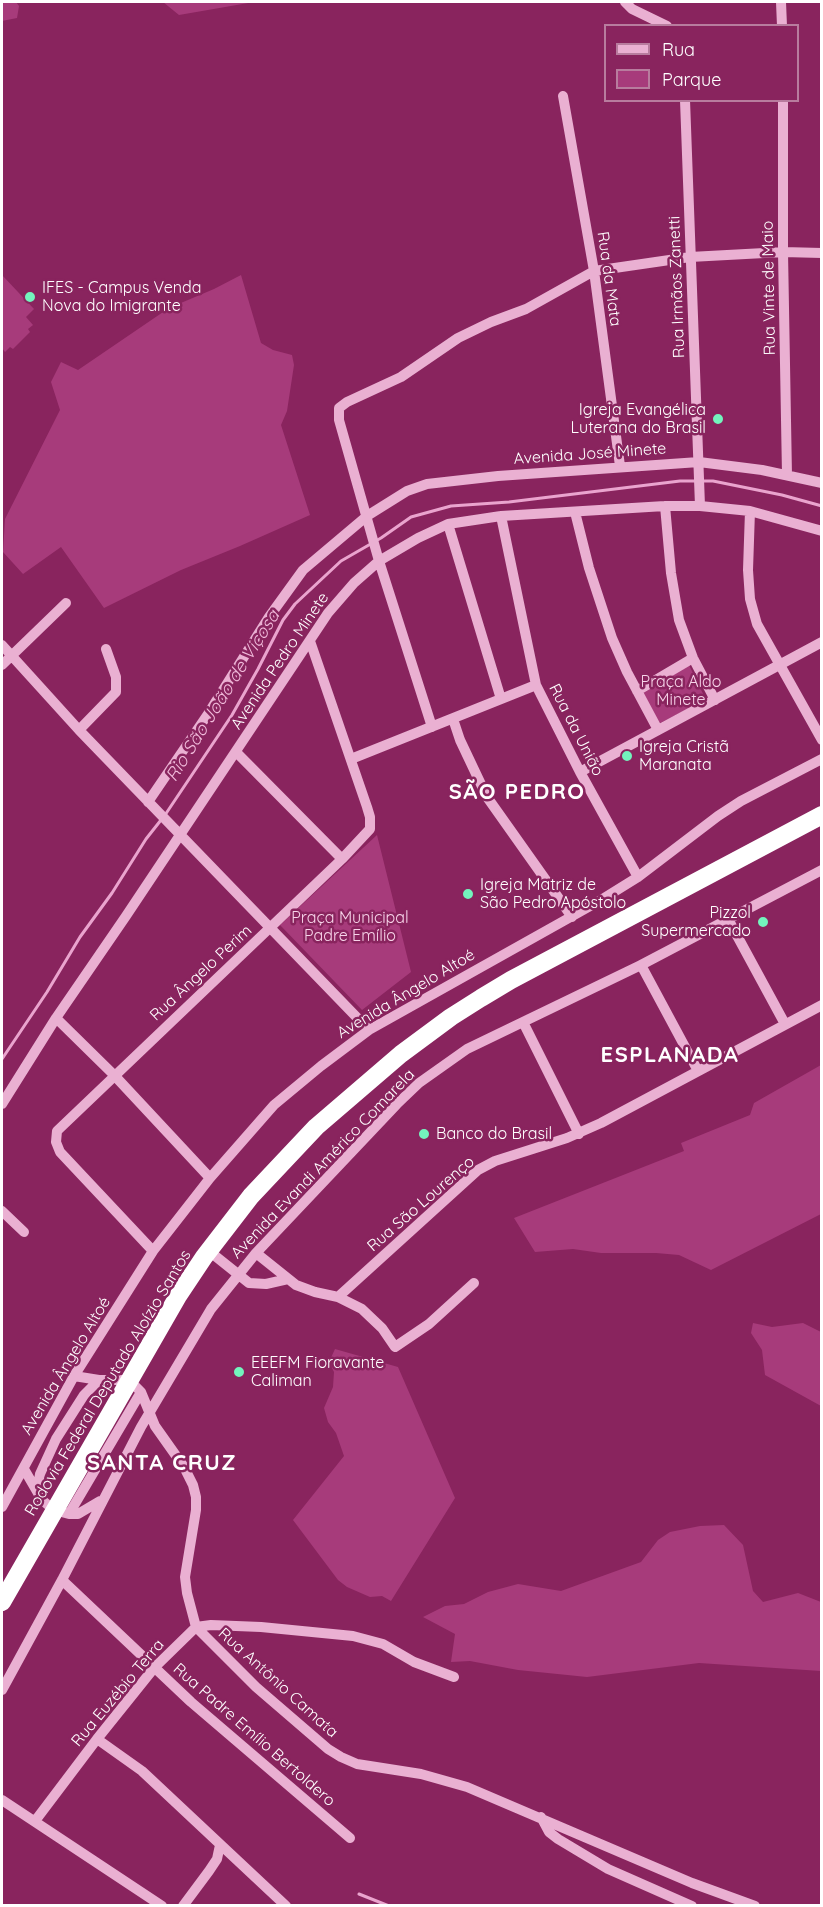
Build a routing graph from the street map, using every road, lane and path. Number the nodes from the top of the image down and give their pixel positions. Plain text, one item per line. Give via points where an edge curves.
1 (625, 2) edge
2 (781, 2) edge
3 (663, 24) edge
4 (782, 24) edge
5 (563, 96) dead end
6 (685, 102) edge
7 (783, 102) edge
8 (783, 252) junction
9 (822, 253) edge
10 (690, 257) junction
11 (594, 271) junction
12 (620, 466) junction
13 (700, 467) junction
14 (787, 475) junction
15 (822, 483) edge
16 (665, 506) junction
17 (700, 506) junction
18 (750, 511) junction
19 (575, 512) junction
20 (367, 516) junction
21 (501, 516) junction
22 (448, 525) junction
23 (822, 531) edge
24 (378, 561) junction
25 (66, 603) dead end
26 (310, 641) junction
27 (822, 642) edge
28 (2, 645) edge
29 (106, 649) dead end
30 (11, 656) junction
31 (693, 658) junction
32 (2, 665) edge
33 (778, 666) junction
34 (536, 685) junction
35 (637, 692) junction
36 (501, 699) junction
37 (715, 700) junction
38 (453, 719) junction
39 (432, 727) junction
40 (80, 730) junction
41 (658, 730) junction
42 (822, 741) edge
43 (236, 752) junction
44 (351, 759) junction
45 (822, 759) edge
46 (580, 772) junction
47 (148, 802) junction
48 (822, 815) edge
49 (181, 834) junction
50 (342, 859) junction
51 (822, 870) edge
52 (638, 877) junction
53 (572, 917) junction
54 (728, 919) junction
55 (271, 927) junction
56 (641, 965) junction
57 (822, 1005) edge
58 (56, 1018) junction
59 (523, 1022) junction
60 (785, 1024) junction
61 (369, 1030) junction
62 (698, 1071) junction
63 (114, 1075) junction
64 (2, 1104) edge
65 (579, 1134) junction
66 (210, 1178) junction
67 (2, 1211) edge
68 (24, 1232) dead end
69 (153, 1251) junction
70 (209, 1251) junction
71 (256, 1253) junction
72 (237, 1275) junction
73 (288, 1279) junction
74 (474, 1283) dead end
75 (338, 1297) junction
76 (74, 1376) junction
77 (99, 1380) junction
78 (135, 1386) junction
79 (150, 1413) junction
80 (24, 1469) junction
81 (37, 1491) junction
82 (103, 1499) junction
83 (2, 1507) edge
84 (62, 1512) junction
85 (62, 1580) junction
86 (2, 1602) edge
87 (196, 1627) junction
88 (154, 1668) junction
89 (454, 1677) dead end
90 (2, 1690) edge
91 (97, 1739) junction
92 (2, 1800) edge
93 (541, 1817) junction
94 (35, 1821) junction
95 (350, 1838) dead end
96 (220, 1845) junction
97 (231, 1855) junction
98 (217, 1859) junction
99 (162, 1905) edge
100 (183, 1905) edge
101 (286, 1905) edge
102 (692, 1905) edge
103 (755, 1905) edge

1 - 3 street
2 - 4 street
5 - 11 street, Rua da Mata
6 - 10 street, Rua Irmãos Zanetti
7 - 8 street, Rua Vinte de Maio
8 - 9 street
8 - 10 street
8 - 14 street, Rua Vinte de Maio
10 - 11 street
10 - 13 street, Rua Irmãos Zanetti
11 - 12 street, Rua da Mata
11 - 20 street via 526,309 458,338 387,384 339,408
12 - 13 street, Avenida José Minete
12 - 20 street, Avenida José Minete via 427,484 407,491
13 - 14 street, Avenida José Minete
13 - 17 street, Rua Irmãos Zanetti
14 - 15 street, Avenida José Minete
16 - 17 street, Avenida Pedro Minete
16 - 19 street, Avenida Pedro Minete
16 - 31 street via 677,612
17 - 18 street, Avenida Pedro Minete
18 - 23 street, Avenida Pedro Minete
18 - 33 street via 750,599 757,624
19 - 21 street, Avenida Pedro Minete
19 - 35 street via 610,632
20 - 24 street
20 - 47 street, Avenida José Minete via 303,570 286,591
21 - 22 street, Avenida Pedro Minete
21 - 34 street, Rua da União
22 - 24 street, Avenida Pedro Minete
22 - 36 street
24 - 26 street, Avenida Pedro Minete via 343,595
24 - 39 street
25 - 30 street
26 - 43 street, Avenida Pedro Minete
26 - 44 street
27 - 33 street
28 - 30 street
29 - 40 street via 116,677 116,692
30 - 32 street
30 - 40 street
31 - 35 street
31 - 37 street
33 - 37 street
33 - 42 street
34 - 36 street
34 - 46 street, Rua da União
35 - 41 street
36 - 38 street
37 - 41 street
38 - 39 street
38 - 53 street via 487,796
39 - 44 street
40 - 47 street
41 - 46 street
43 - 49 street, Avenida Pedro Minete
43 - 50 street
44 - 50 street, Rua Ângelo Perim via 370,817 370,830
45 - 52 street, Avenida Ângelo Altoé via 741,801
46 - 52 street, Rua da União
47 - 49 street
48 - 70 highway, Rodovia Federal Deputado Aloízio Santos via 511,980 451,1017 375,1075 316,1127 252,1196
49 - 55 street
49 - 58 street, Avenida Pedro Minete
50 - 55 street, Rua Ângelo Perim
51 - 54 street, Avenida Evandi Américo Comarela
52 - 53 street, Avenida Ângelo Altoé
53 - 61 street, Avenida Ângelo Altoé
54 - 56 street, Avenida Evandi Américo Comarela
54 - 60 street
55 - 61 street
55 - 63 street, Rua Ângelo Perim
56 - 59 street, Avenida Evandi Américo Comarela
56 - 62 street
57 - 60 street, Rua São Lourenço
58 - 63 street
58 - 64 street, Avenida Pedro Minete
59 - 65 street
59 - 71 street, Avenida Evandi Américo Comarela via 467,1049 419,1083
60 - 62 street, Rua São Lourenço
61 - 66 street, Avenida Ângelo Altoé via 274,1105
62 - 65 street, Rua São Lourenço
63 - 66 street
63 - 69 street, Rua Ângelo Perim via 57,1131 57,1142 60,1152
65 - 75 street, Rua São Lourenço via 478,1170
66 - 69 street, Avenida Ângelo Altoé
67 - 68 street
69 - 76 street, Avenida Ângelo Altoé
70 - 72 street
70 - 78 highway, Rodovia Federal Deputado Aloízio Santos via 178,1296
71 - 72 street, Avenida Evandi Américo Comarela
71 - 73 street
72 - 73 street via 260,1285
72 - 79 street, Avenida Evandi Américo Comarela via 206,1316
73 - 75 street via 315,1292
74 - 75 street via 429,1324 395,1347 362,1309
76 - 77 street
76 - 80 street, Avenida Ângelo Altoé
77 - 78 street
77 - 81 street via 84,1395 56,1439 40,1474
78 - 79 street, Rua Antônio Camata
78 - 84 highway, Rodovia Federal Deputado Aloízio Santos
79 - 82 street, Avenida Evandi Américo Comarela
79 - 87 street, Rua Antônio Camata via 161,1437 184,1467 196,1497 185,1576
80 - 81 street
80 - 83 street, Avenida Ângelo Altoé
81 - 84 street via 42,1500
82 - 84 street via 87,1511
82 - 85 street, Avenida Evandi Américo Comarela
84 - 86 highway, Rodovia Federal Deputado Aloízio Santos
85 - 88 street, Rua Padre Emílio Bertoldero
85 - 90 street, Avenida Evandi Américo Comarela
87 - 88 street, Rua Euzébio Terra
87 - 89 street via 251,1627 353,1636 383,1644 414,1662
87 - 93 street, Rua Antônio Camata via 256,1687 341,1757 357,1764 441,1779
88 - 91 street, Rua Euzébio Terra
88 - 95 street, Rua Padre Emílio Bertoldero
91 - 94 street, Rua Euzébio Terra
91 - 96 street via 142,1772
92 - 94 street
93 - 102 street via 558,1839 608,1869
93 - 103 street, Rua Antônio Camata via 692,1883
94 - 99 street
96 - 97 street
96 - 98 street
97 - 98 street
97 - 101 street
98 - 100 street

